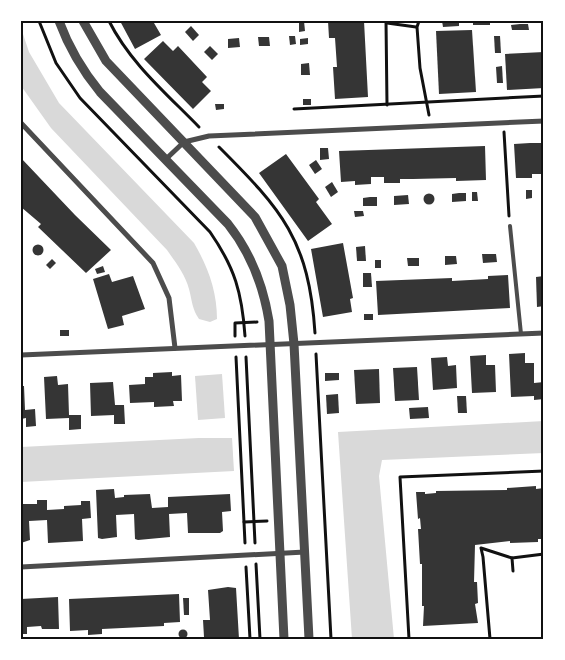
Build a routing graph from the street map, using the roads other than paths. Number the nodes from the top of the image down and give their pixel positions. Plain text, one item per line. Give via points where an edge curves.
1 (59, 21) edge
2 (84, 21) edge
3 (544, 121) edge
4 (21, 123) edge
5 (184, 142) junction
6 (166, 159) junction
7 (510, 226) road end
8 (544, 333) edge
9 (521, 334) junction
10 (294, 344) junction
11 (270, 346) junction
12 (175, 348) junction
13 (21, 355) edge
14 (305, 552) junction
15 (281, 554) junction
16 (21, 566) edge
17 (284, 639) edge
18 (309, 639) edge

1 - 6 street via 73,54 86,74
2 - 5 street via 106,61
3 - 5 street via 209,136
4 - 12 street via 153,263 169,298
5 - 6 street
5 - 10 street via 255,217 270,241 282,266
6 - 11 street via 242,241 265,296
7 - 9 lane
8 - 9 street
9 - 10 street
10 - 11 street
10 - 14 street
11 - 12 street
11 - 15 street
12 - 13 street
14 - 15 street
14 - 18 street
15 - 16 street
15 - 17 street

